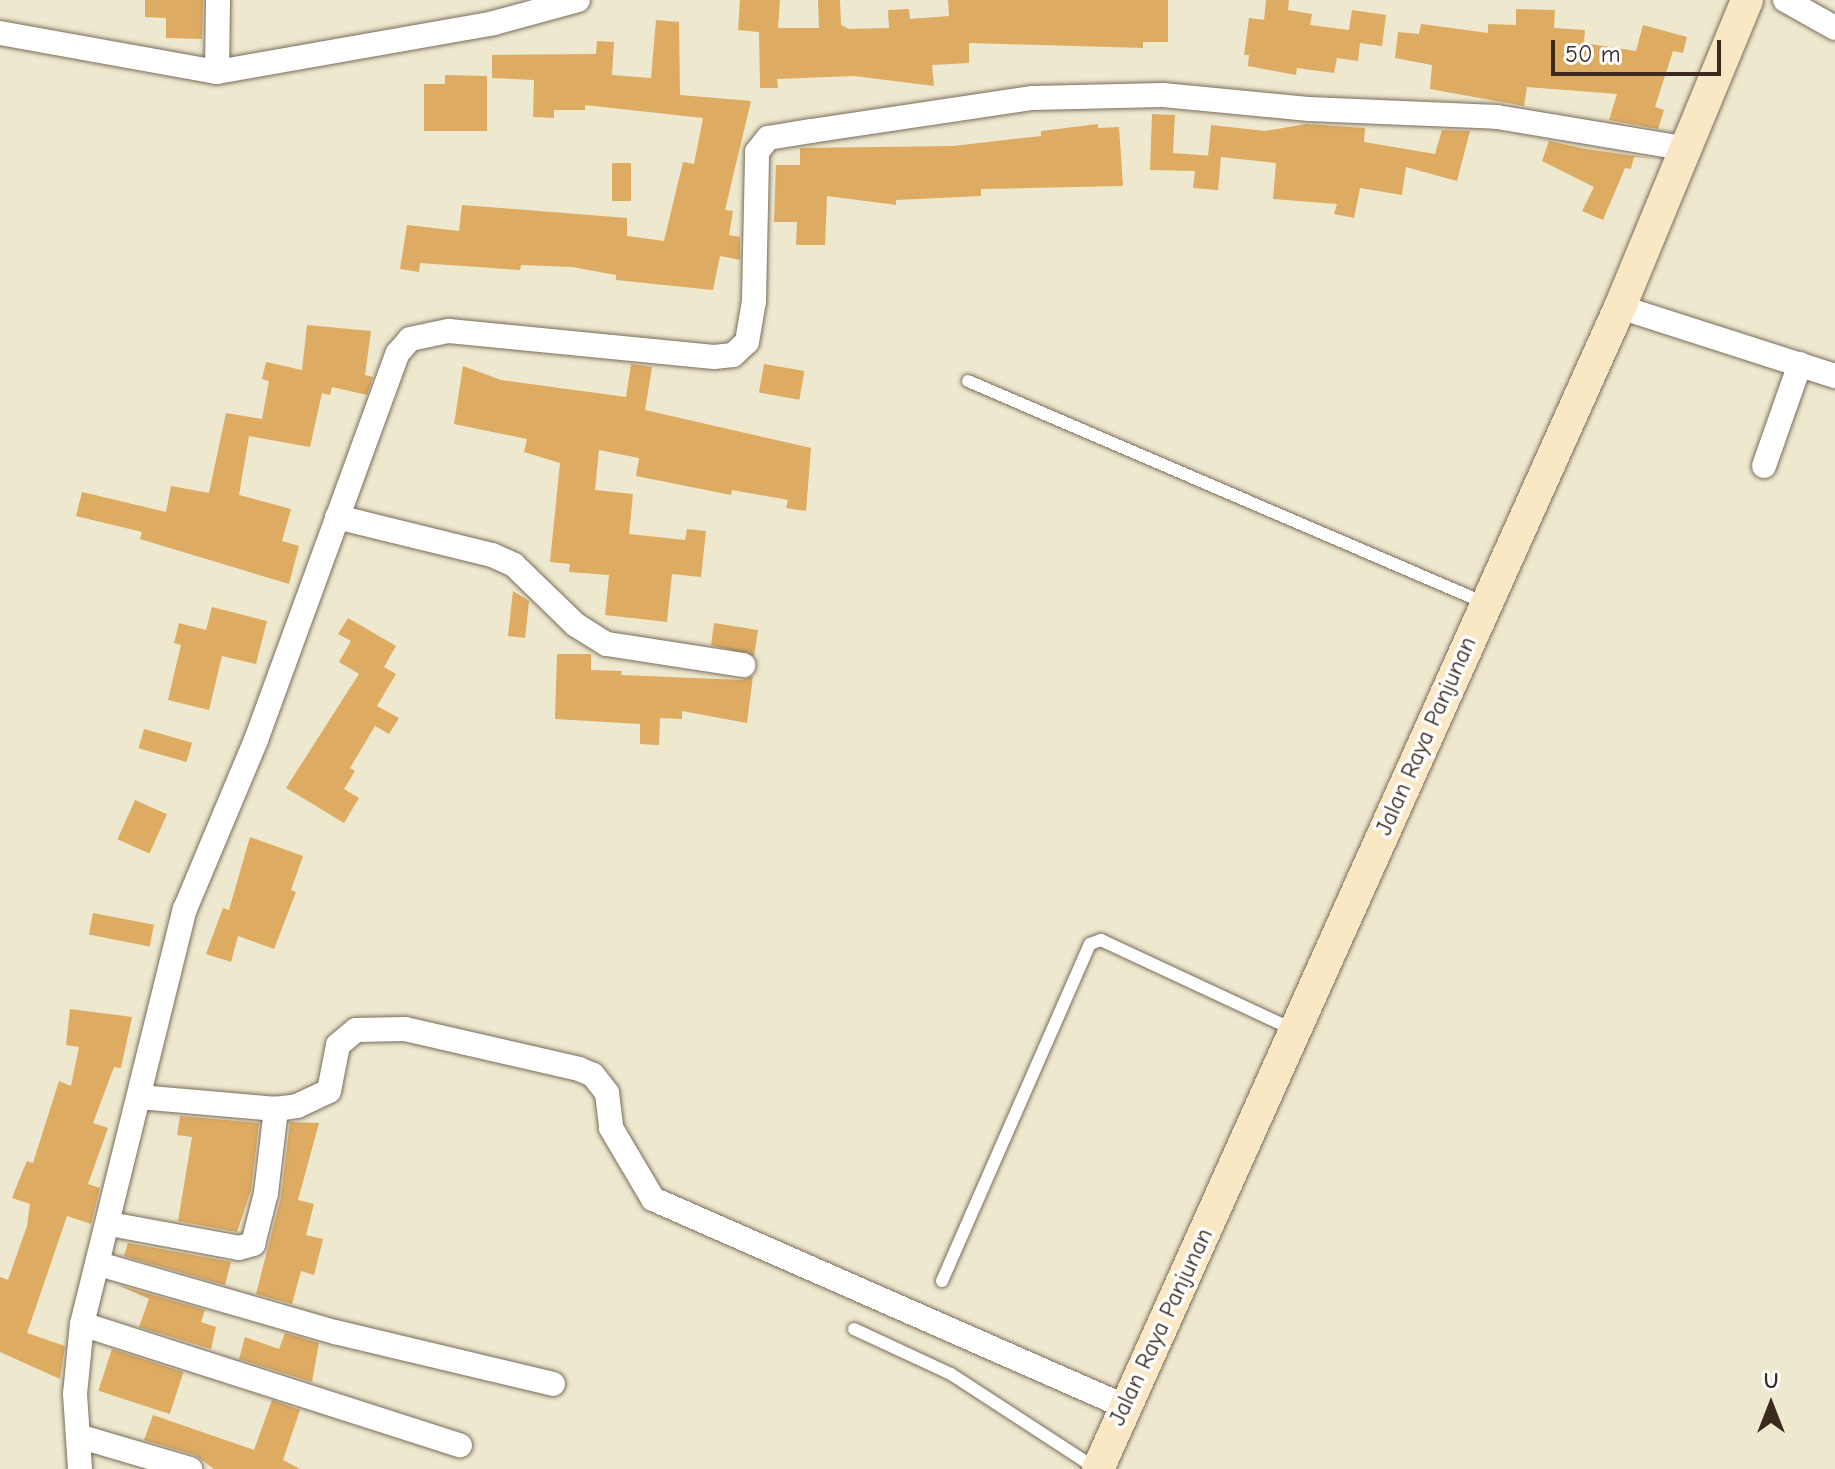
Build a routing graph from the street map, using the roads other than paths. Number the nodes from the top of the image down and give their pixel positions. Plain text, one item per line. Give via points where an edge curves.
1 (218, 0) edge
2 (578, 0) edge
3 (1747, 0) edge
4 (1785, 0) edge
5 (1831, 22) edge
6 (0, 33) edge
7 (217, 72) junction
8 (1683, 148) junction
9 (1639, 314) junction
10 (1800, 364) junction
11 (1835, 376) edge
12 (968, 381) dead end
13 (1764, 466) dead end
14 (337, 517) junction
15 (1485, 603) junction
16 (743, 665) dead end
17 (1295, 1030) junction
18 (139, 1097) junction
19 (276, 1109) junction
20 (110, 1224) junction
21 (99, 1264) junction
22 (942, 1281) dead end
23 (82, 1324) junction
24 (854, 1329) dead end
25 (553, 1384) dead end
26 (1124, 1406) junction
27 (78, 1436) junction
28 (460, 1445) dead end
29 (80, 1469) edge
30 (190, 1469) edge
31 (1097, 1469) edge

1 - 7 street
2 - 7 street via 494,23
3 - 8 main road, Jalan Raya Panjunan
4 - 5 street
6 - 7 street
8 - 9 main road, Jalan Raya Panjunan
8 - 14 street via 1497,117 1380,108 1309,109 1163,95 1033,98 768,138 757,152 750,329 747,342 733,355 510,335 419,335 398,353
9 - 10 street
9 - 15 main road, Jalan Raya Panjunan
10 - 11 street
10 - 13 street
12 - 15 lane
14 - 16 street via 503,560 534,579 576,625 607,644
14 - 18 street via 238,785 207,847 185,909
15 - 17 main road, Jalan Raya Panjunan
17 - 22 lane via 1101,940 1090,944
17 - 26 main road, Jalan Raya Panjunan
18 - 19 street
18 - 20 street
19 - 20 street via 266,1193 253,1244 239,1248
19 - 26 street via 329,1091 338,1045 356,1030 405,1029 579,1069 593,1075 607,1093 611,1128 653,1199
20 - 21 street
21 - 23 street
21 - 25 street via 335,1332
23 - 27 street via 75,1394
23 - 28 street
24 - 31 lane via 951,1374
26 - 31 main road, Jalan Raya Panjunan
27 - 29 street
27 - 30 street

